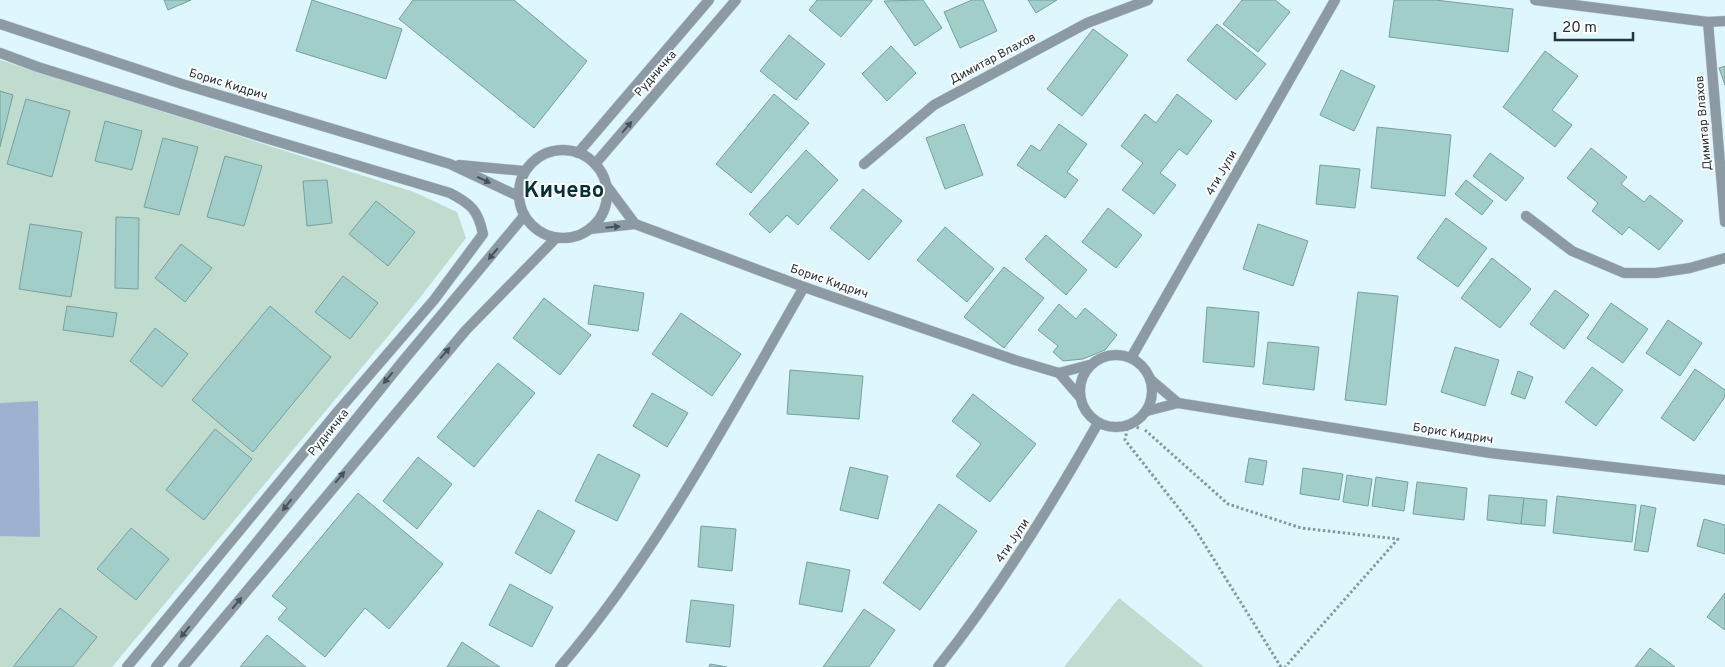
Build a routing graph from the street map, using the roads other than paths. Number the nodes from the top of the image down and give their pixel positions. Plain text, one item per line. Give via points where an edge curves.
1 (709, 0) edge
2 (736, 0) edge
3 (1148, 0) edge
4 (1335, 0) edge
5 (1535, 0) edge
6 (1725, 21) edge
7 (1708, 22) junction
8 (0, 24) edge
9 (0, 53) edge
10 (578, 152) junction
11 (450, 164) junction
12 (595, 164) junction
13 (864, 164) dead end
14 (524, 171) junction
15 (606, 184) junction
16 (518, 196) junction
17 (524, 216) junction
18 (1526, 216) dead end
19 (1725, 222) edge
20 (635, 224) junction
21 (590, 229) junction
22 (556, 238) junction
23 (1725, 258) edge
24 (804, 287) junction
25 (1131, 358) junction
26 (1090, 365) junction
27 (1059, 373) junction
28 (1150, 380) junction
29 (1079, 396) junction
30 (1178, 403) junction
31 (1146, 411) junction
32 (1098, 423) junction
33 (1725, 480) edge
34 (127, 667) edge
35 (156, 667) edge
36 (183, 667) edge
37 (560, 667) edge
38 (938, 667) edge

1 - 10 street, Рудничка
12 -> 2 street, Рудничка
3 - 13 street, Димитар Влахов via 1086,23 934,105
4 - 25 street, 4ти Јули
5 - 7 street
6 - 7 street
7 - 19 street, Димитар Влахов
8 - 11 street, Борис Кидрич via 182,84
9 - 34 street via 450,193 470,204 480,218 483,234 434,300
10 - 12 street
10 - 14 street via 554,150 542,154
11 - 14 street, Борис Кидрич
11 -> 16 street, Борис Кидрич
12 - 15 street
14 - 16 street
15 - 20 street
15 - 21 street via 605,209
16 - 17 street
17 - 22 street via 543,234
17 -> 35 street, Рудничка
18 - 23 street via 1572,251 1624,273 1690,268
21 -> 20 street, Борис Кидрич
20 - 24 street, Борис Кидрич
21 - 22 street via 580,236
36 -> 22 street via 466,330
24 - 27 street, Борис Кидрич
24 - 37 street via 642,559
25 - 26 street via 1102,357
25 - 28 street via 1143,367
26 - 27 street
26 - 29 street via 1081,379
27 - 29 street
28 - 30 street
28 - 31 street via 1152,396
29 - 32 street via 1082,407
30 - 31 street
30 - 33 street, Борис Кидрич via 1490,453
31 - 32 street via 1128,425 1113,427
32 - 38 street, 4ти Јули via 1046,514 974,622

